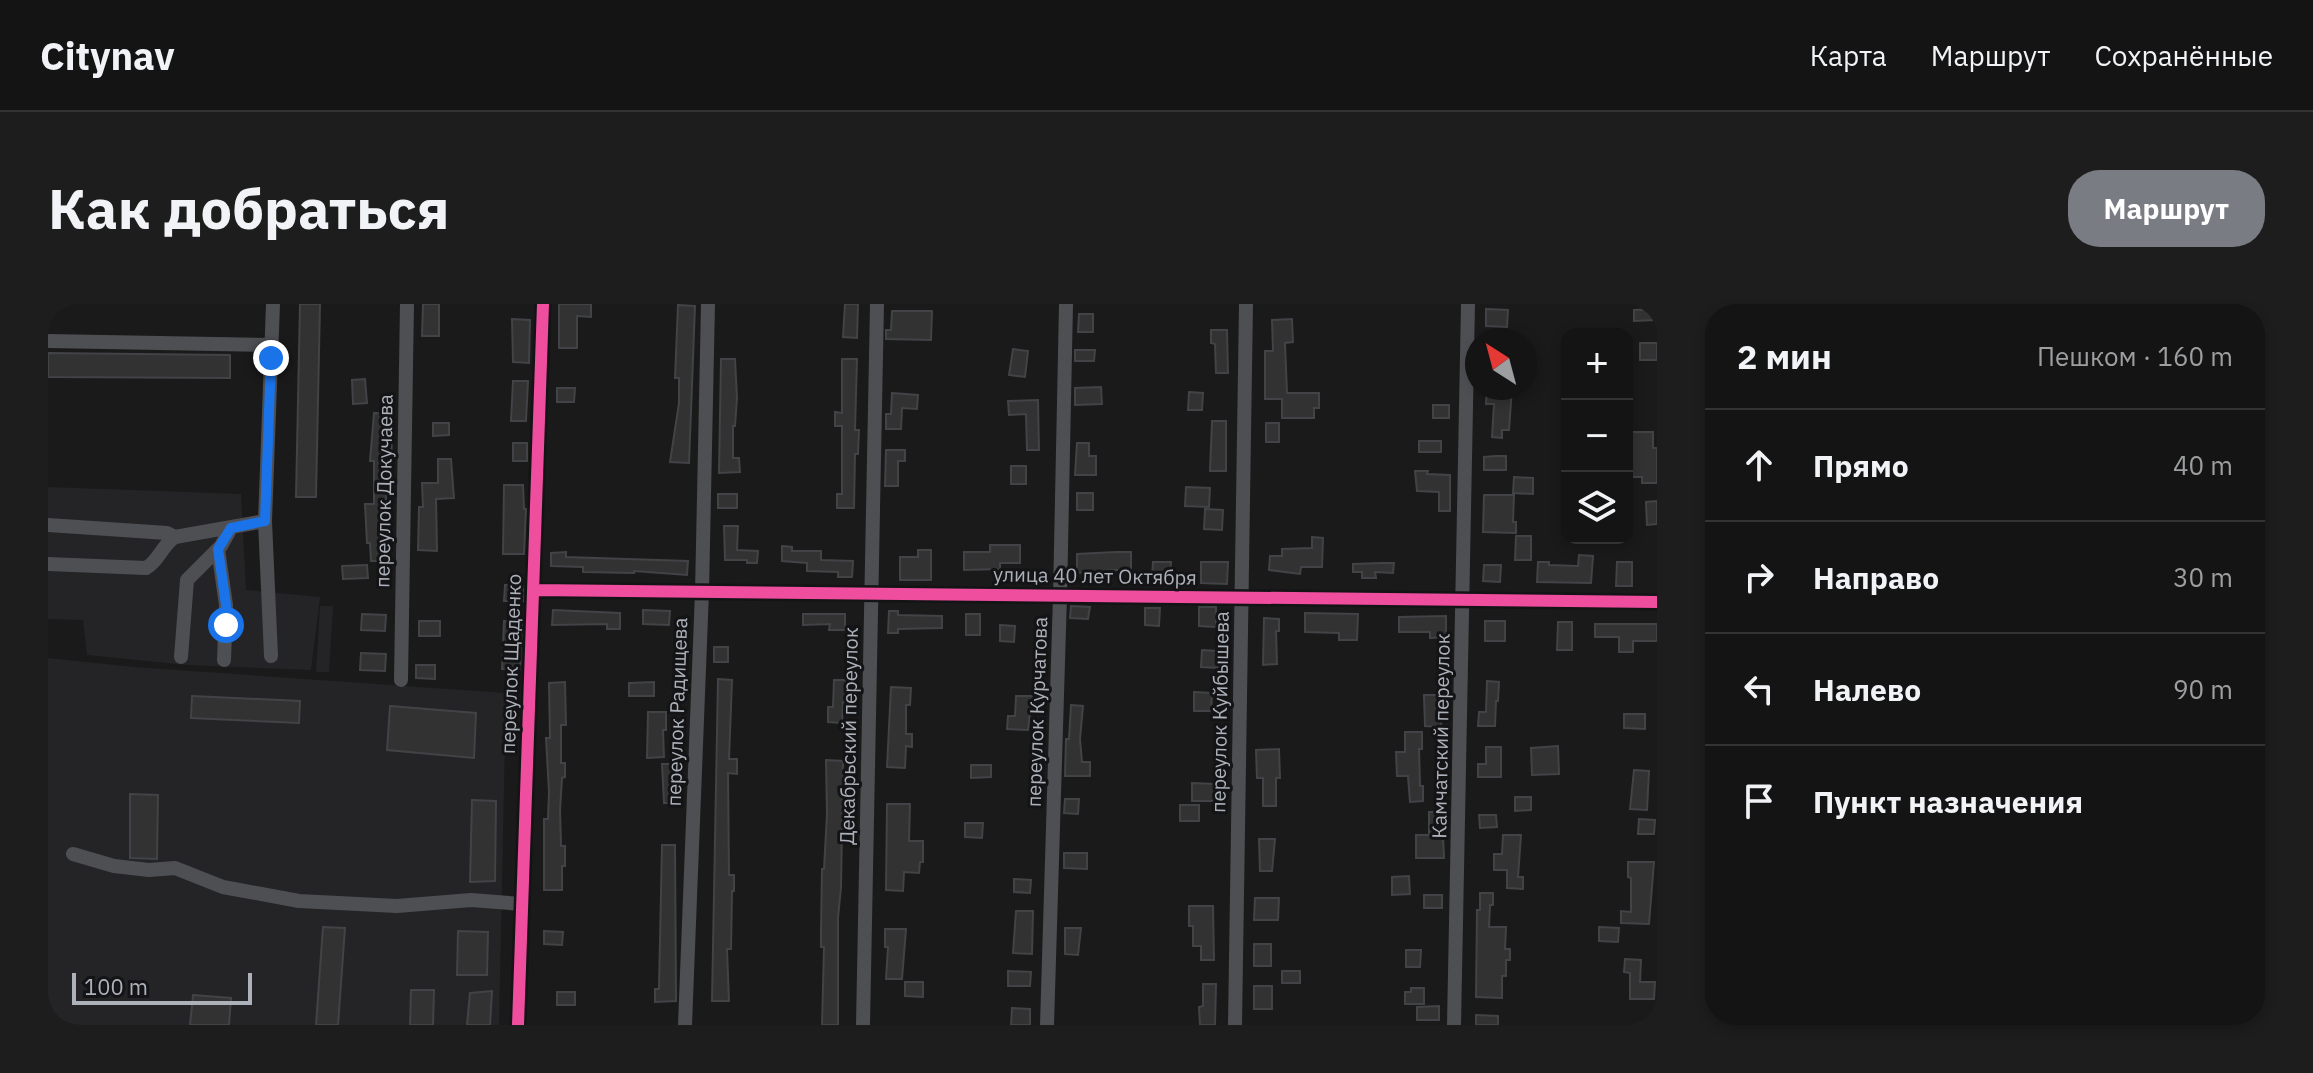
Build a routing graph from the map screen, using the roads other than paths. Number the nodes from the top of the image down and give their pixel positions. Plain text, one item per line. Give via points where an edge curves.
1 (273, 304) edge
2 (407, 304) edge
3 (543, 304) edge
4 (708, 304) edge
5 (877, 304) edge
6 (1066, 304) edge
7 (1246, 304) edge
8 (1468, 304) edge
9 (48, 341) edge
10 (271, 345) junction
11 (265, 521) junction
12 (48, 525) edge
13 (231, 528) junction
14 (175, 537) junction
15 (218, 549) junction
16 (48, 564) edge
17 (533, 590) junction
18 (702, 592) junction
19 (872, 594) junction
20 (1060, 596) junction
21 (1242, 598) junction
22 (1464, 600) junction
23 (1657, 602) edge
24 (271, 656) dead end
25 (181, 657) dead end
26 (224, 660) dead end
27 (401, 680) dead end
28 (73, 854) dead end
29 (522, 904) junction
30 (518, 1025) edge
31 (685, 1025) edge
32 (863, 1025) edge
33 (1047, 1025) edge
34 (1235, 1025) edge
35 (1454, 1025) edge

1 - 10 street
2 - 27 street, переулок Докучаева
3 - 17 street, переулок Щаденко
4 - 18 street, переулок Радищева
5 - 19 street, Декабрьский переулок
6 - 20 street, переулок Курчатова
7 - 21 street, переулок Куйбышева
8 - 22 street, Камчатский переулок
9 - 10 street
10 - 11 street
11 - 13 street
11 - 24 street
12 - 14 street
13 - 14 street
13 - 15 street
14 - 16 street via 146,568
15 - 25 street via 187,580
15 - 26 street via 226,605
17 - 18 street, улица 40 лет Октября
17 - 29 street, переулок Щаденко
18 - 19 street, улица 40 лет Октября
18 - 31 street, переулок Радищева
19 - 20 street, улица 40 лет Октября
19 - 32 street, Декабрьский переулок
20 - 21 street, улица 40 лет Октября
20 - 33 street, переулок Курчатова
21 - 22 street, улица 40 лет Октября
21 - 34 street, переулок Куйбышева
22 - 23 street, улица 40 лет Октября
22 - 35 street, Камчатский переулок
28 - 29 street via 114,866 175,868 223,887 299,901
29 - 30 street, переулок Щаденко

